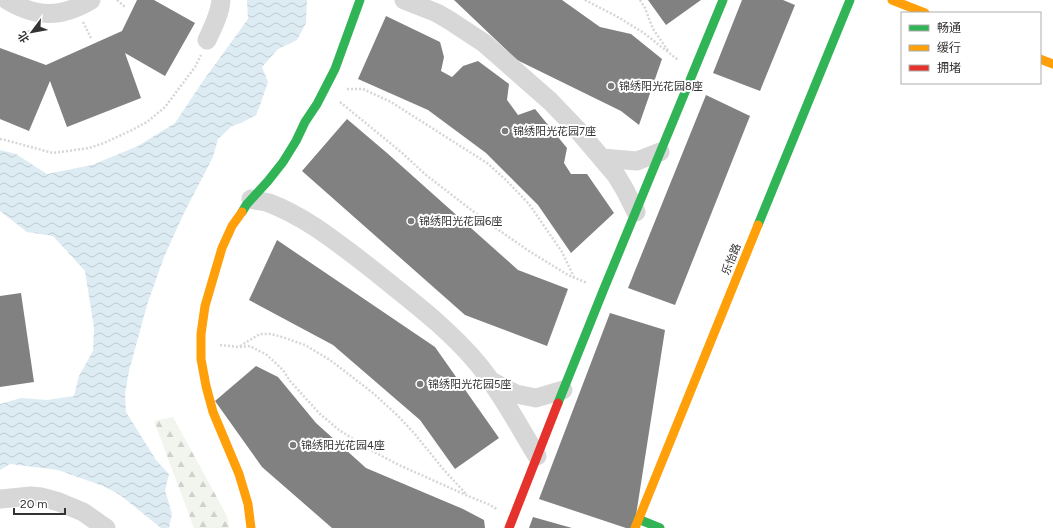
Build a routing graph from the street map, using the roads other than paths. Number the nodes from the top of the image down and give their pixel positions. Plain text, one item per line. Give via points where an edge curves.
1 (8, 0) edge
2 (91, 0) edge
3 (221, 0) edge
4 (360, 0) edge
5 (404, 0) edge
6 (723, 0) edge
7 (850, 0) edge
8 (892, 0) edge
9 (922, 12) edge
10 (207, 40) road end
11 (1041, 59) edge
12 (1053, 64) edge
13 (660, 152) junction
14 (602, 158) junction
15 (251, 199) junction
16 (636, 212) junction
17 (490, 380) junction
18 (564, 390) junction
19 (537, 456) junction
20 (0, 499) edge
21 (636, 524) edge
22 (106, 528) edge
23 (252, 528) edge
24 (509, 528) edge
25 (660, 528) edge

1 - 2 street via 34,12 51,14 70,10
3 - 10 street via 221,7
4 - 15 street via 335,68 317,104 283,162
5 - 14 street via 436,13 484,43 550,101
6 - 13 street
7 - 21 street, 乐怡路
8 - 9 street
11 - 12 street
13 - 14 street via 636,160
13 - 16 street
14 - 16 street via 619,180
15 - 17 street via 269,203 305,221 347,250 456,340
15 - 23 street via 232,226 222,248 205,306 201,358 213,412 239,474
16 - 18 street
17 - 18 street via 516,394 536,398
17 - 19 street
18 - 19 street
19 - 24 street
20 - 22 street via 41,497 83,512
21 - 25 street

